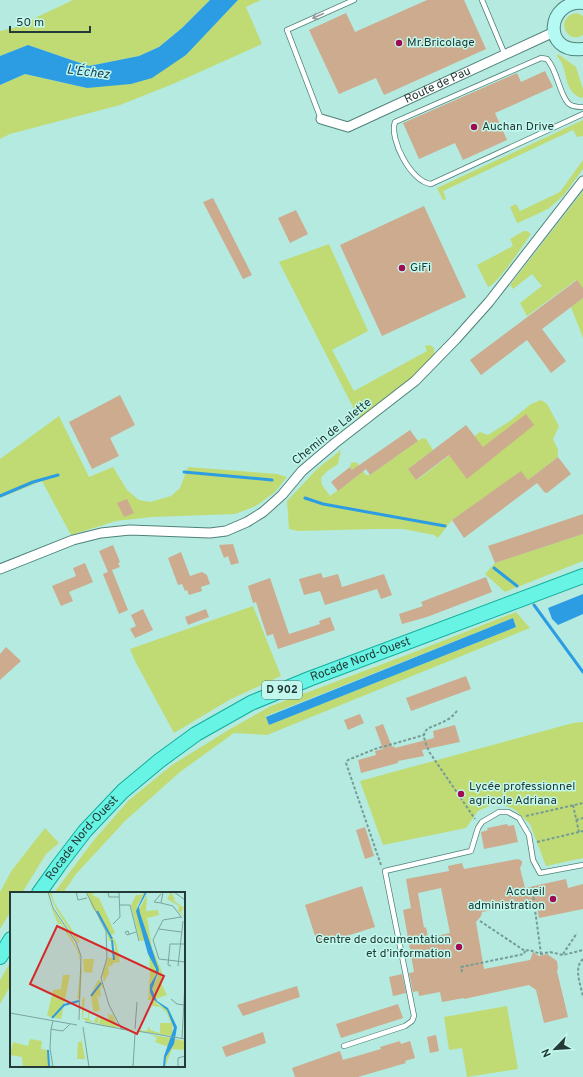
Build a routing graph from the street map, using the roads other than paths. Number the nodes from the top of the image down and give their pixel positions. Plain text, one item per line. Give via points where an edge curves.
1 (354, 0) edge
2 (482, 0) edge
3 (581, 2) edge
4 (559, 5) edge
5 (554, 32) junction
6 (583, 49) edge
7 (505, 55) junction
8 (583, 107) edge
9 (583, 114) edge
10 (321, 119) joint
11 (582, 182) edge
12 (0, 569) edge
13 (583, 576) edge
14 (583, 865) edge
15 (40, 892) edge
16 (10, 941) edge
17 (0, 957) edge
18 (344, 1046) dead end

1 -> 10 lane via 286,30
2 - 7 lane
3 - 4 main road
4 - 5 main road via 554,20
5 - 6 main road via 568,48
5 - 7 street, Route de Pau
7 - 10 street, Route de Pau via 348,127
8 - 9 lane via 568,103 556,72 547,59 541,58 395,122 393,127 404,160 422,181 431,184
11 - 12 street, Chemin de Lalette via 489,302 415,382 302,471 282,495 263,512 226,531 210,533 130,530 101,533 73,540
13 - 15 main road, Rocade Nord-Ouest / D 902 via 309,679 251,703 196,734 123,790 85,831
14 - 18 lane via 540,873 533,860 529,835 519,818 508,812 498,812 480,825 471,851 385,871 414,1016 405,1026
16 - 17 main road

